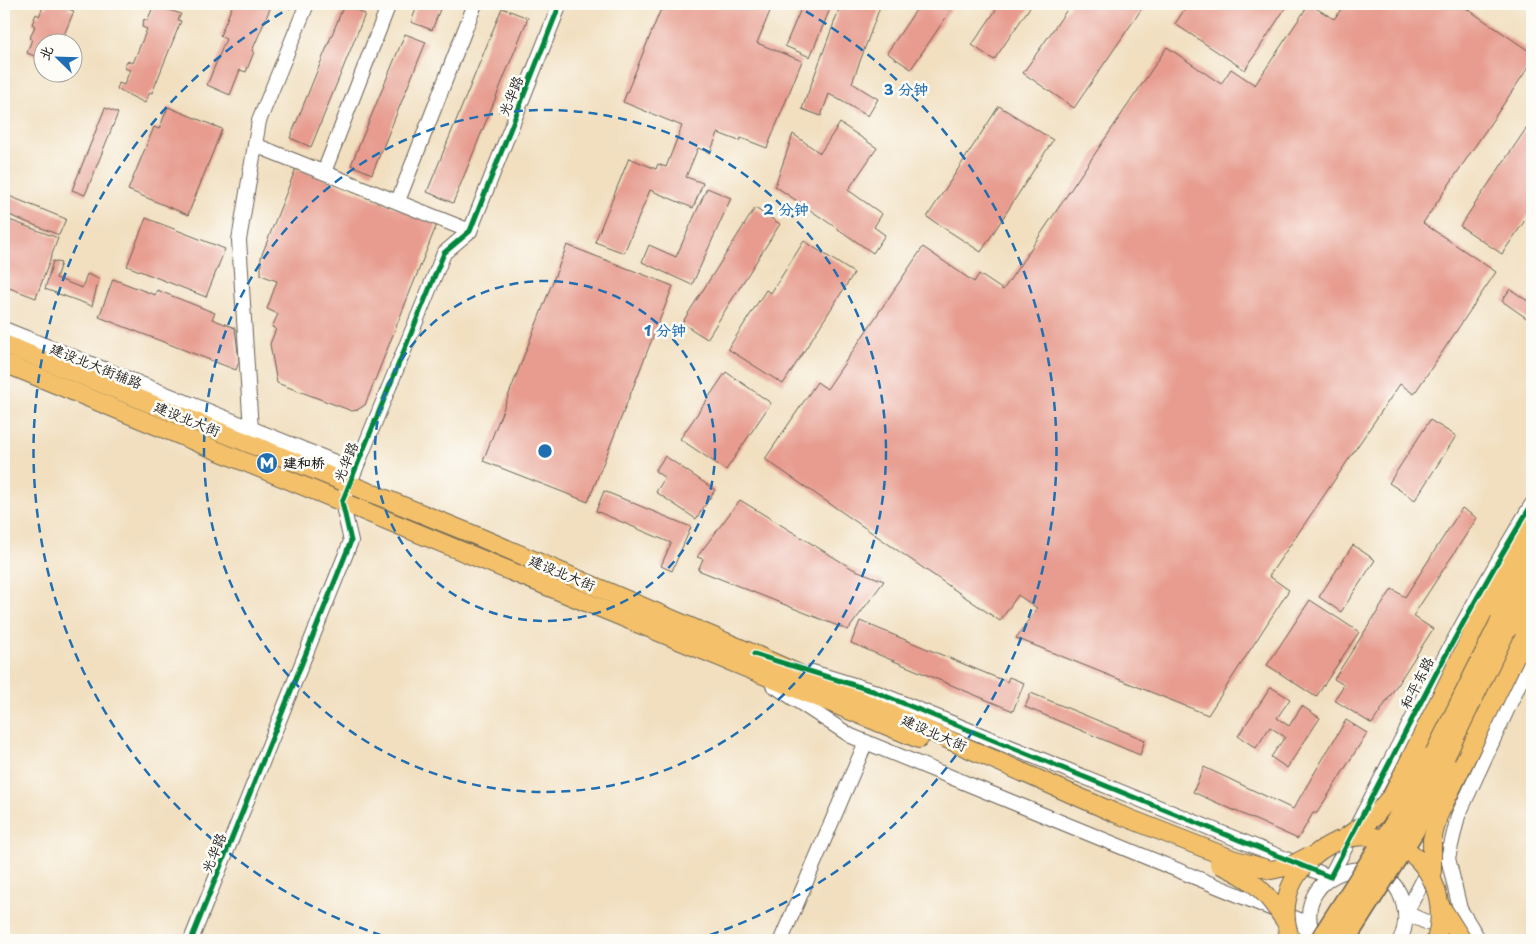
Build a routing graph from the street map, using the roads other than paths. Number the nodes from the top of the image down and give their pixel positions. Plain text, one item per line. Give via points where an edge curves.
1 (307, 4) edge
2 (389, 4) edge
3 (475, 4) edge
4 (560, 4) edge
5 (255, 144) junction
6 (324, 172) junction
7 (398, 201) junction
8 (470, 231) junction
9 (4, 329) edge
10 (4, 344) edge
11 (4, 363) edge
12 (251, 437) junction
13 (352, 478) junction
14 (342, 502) junction
15 (1532, 504) edge
16 (1532, 526) edge
17 (1532, 558) edge
18 (1532, 594) edge
19 (1532, 621) edge
20 (1532, 656) edge
21 (749, 660) junction
22 (866, 742) junction
23 (1393, 794) junction
24 (1114, 816) junction
25 (1438, 816) junction
26 (1458, 816) junction
27 (1343, 838) junction
28 (1314, 853) junction
29 (1330, 877) junction
30 (1432, 879) junction
31 (1440, 905) junction
32 (1406, 913) junction
33 (1285, 921) junction
34 (1315, 932) edge
35 (191, 940) edge
36 (781, 940) edge
37 (1290, 940) edge
38 (1297, 940) edge
39 (1315, 940) edge
40 (1344, 940) edge
41 (1400, 940) edge
42 (1436, 940) edge
43 (1462, 940) edge
44 (1467, 940) edge
45 (1479, 940) edge

1 - 5 street via 259,121
2 - 6 street
3 - 7 street
4 - 8 street, 光华路
5 - 6 street
5 - 12 street via 239,240
6 - 7 street
7 - 8 street
8 - 13 street, 光华路 via 444,253
9 - 12 street, 建设北大街辅路
10 - 12 main road, 建设北大街
11 - 14 main road
12 - 13 main road, 建设北大街
13 - 14 street, 光华路
13 - 21 main road, 建设北大街
14 - 21 main road
14 - 35 street, 光华路 via 351,541
15 - 29 street, 和平东路 via 1447,650
16 - 23 main road, bridge via 1482,612
17 - 34 highway, bridge via 1509,595 1396,821
18 - 40 highway, bridge via 1413,830
19 - 25 main road, bridge
20 - 26 street
21 - 22 street via 851,736
21 - 24 main road, 建设北大街
21 - 29 street via 873,691
22 - 34 street
22 - 36 street
23 - 25 main road via 1394,808 1402,821 1419,824
23 - 27 main road, bridge via 1374,818
24 - 28 main road, bridge via 1232,860 1271,870 1290,866
24 - 33 main road, bridge via 1257,884
25 - 30 main road, bridge via 1432,840
26 - 32 street
26 - 45 street via 1448,858 1460,909
27 - 28 main road, bridge
27 - 30 main road, bridge via 1382,838 1407,849
28 - 33 main road, bridge via 1293,880 1286,900
29 - 32 street via 1345,870 1362,869 1378,873 1392,883 1401,896
29 - 34 street, 和平东路 via 1313,898 1310,911
30 - 31 main road, bridge
31 - 42 main road, bridge
31 - 43 main road, bridge
32 - 41 street
32 - 44 street
33 - 37 main road, bridge
34 - 38 street
34 - 39 street

